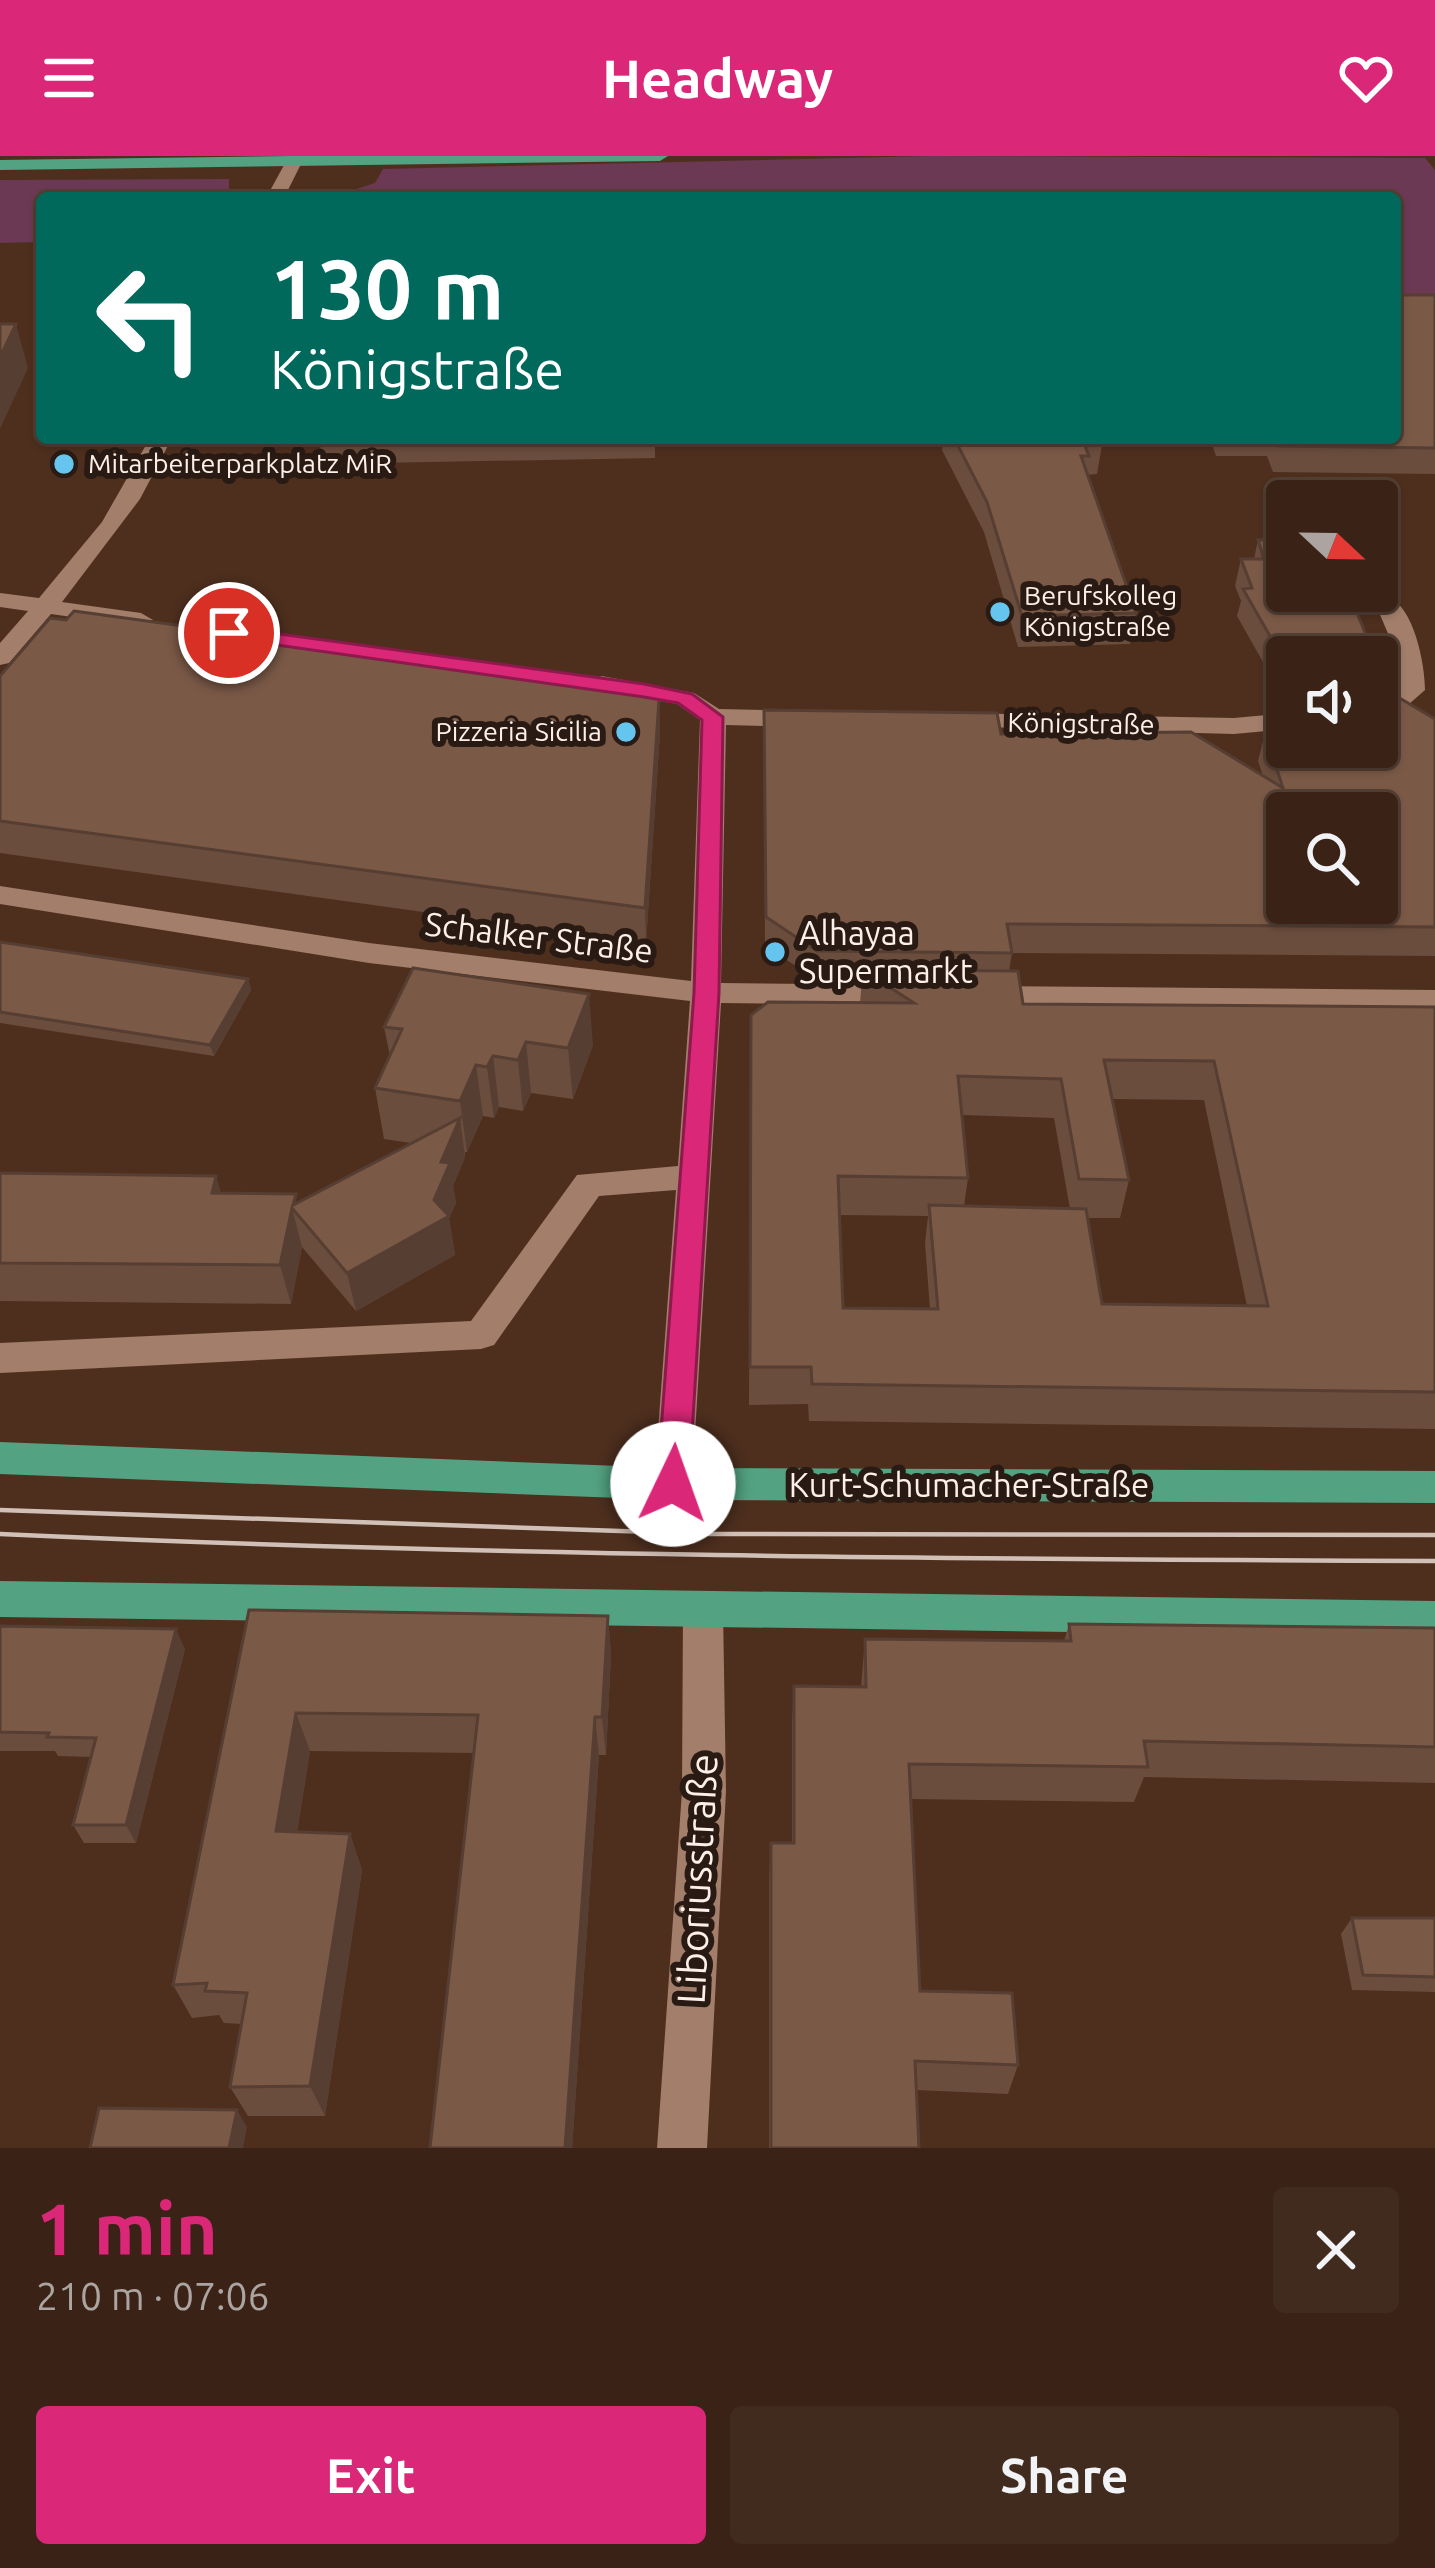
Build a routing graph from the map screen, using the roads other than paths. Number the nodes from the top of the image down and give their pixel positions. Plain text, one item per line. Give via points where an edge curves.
1 (660, 156) edge
2 (294, 159) edge
3 (0, 165) edge
4 (278, 192) edge
5 (158, 444) edge
6 (0, 600) edge
7 (44, 607) junction
8 (1392, 612) edge
9 (160, 623) edge
10 (0, 658) edge
11 (575, 681) edge
12 (1398, 701) edge
13 (713, 717) junction
14 (831, 719) edge
15 (926, 721) edge
16 (1266, 723) edge
17 (0, 895) edge
18 (706, 993) junction
19 (1435, 1000) edge
20 (691, 1177) junction
21 (0, 1358) edge
22 (0, 1458) edge
23 (673, 1484) junction
24 (1435, 1487) edge
25 (0, 1599) edge
26 (703, 1610) junction
27 (1435, 1619) edge
28 (682, 2148) edge

1 - 2 main road
2 - 3 main road
2 - 4 street
5 - 7 street via 97,547
6 - 7 street
7 - 9 street
7 - 10 street
8 - 12 street via 1413,664 1412,690
11 - 13 street via 685,698
13 - 14 street
13 - 18 street
15 - 16 street, Königstraße
17 - 18 street, Schalker Straße via 368,953
18 - 19 street, Schalker Straße
18 - 20 street
20 - 21 street via 589,1184 481,1336
20 - 23 street
22 - 23 main road, Kurt-Schumacher-Straße
23 - 24 main road, Kurt-Schumacher-Straße
25 - 26 main road
26 - 27 main road
26 - 28 street, Liboriusstraße via 704,1791

